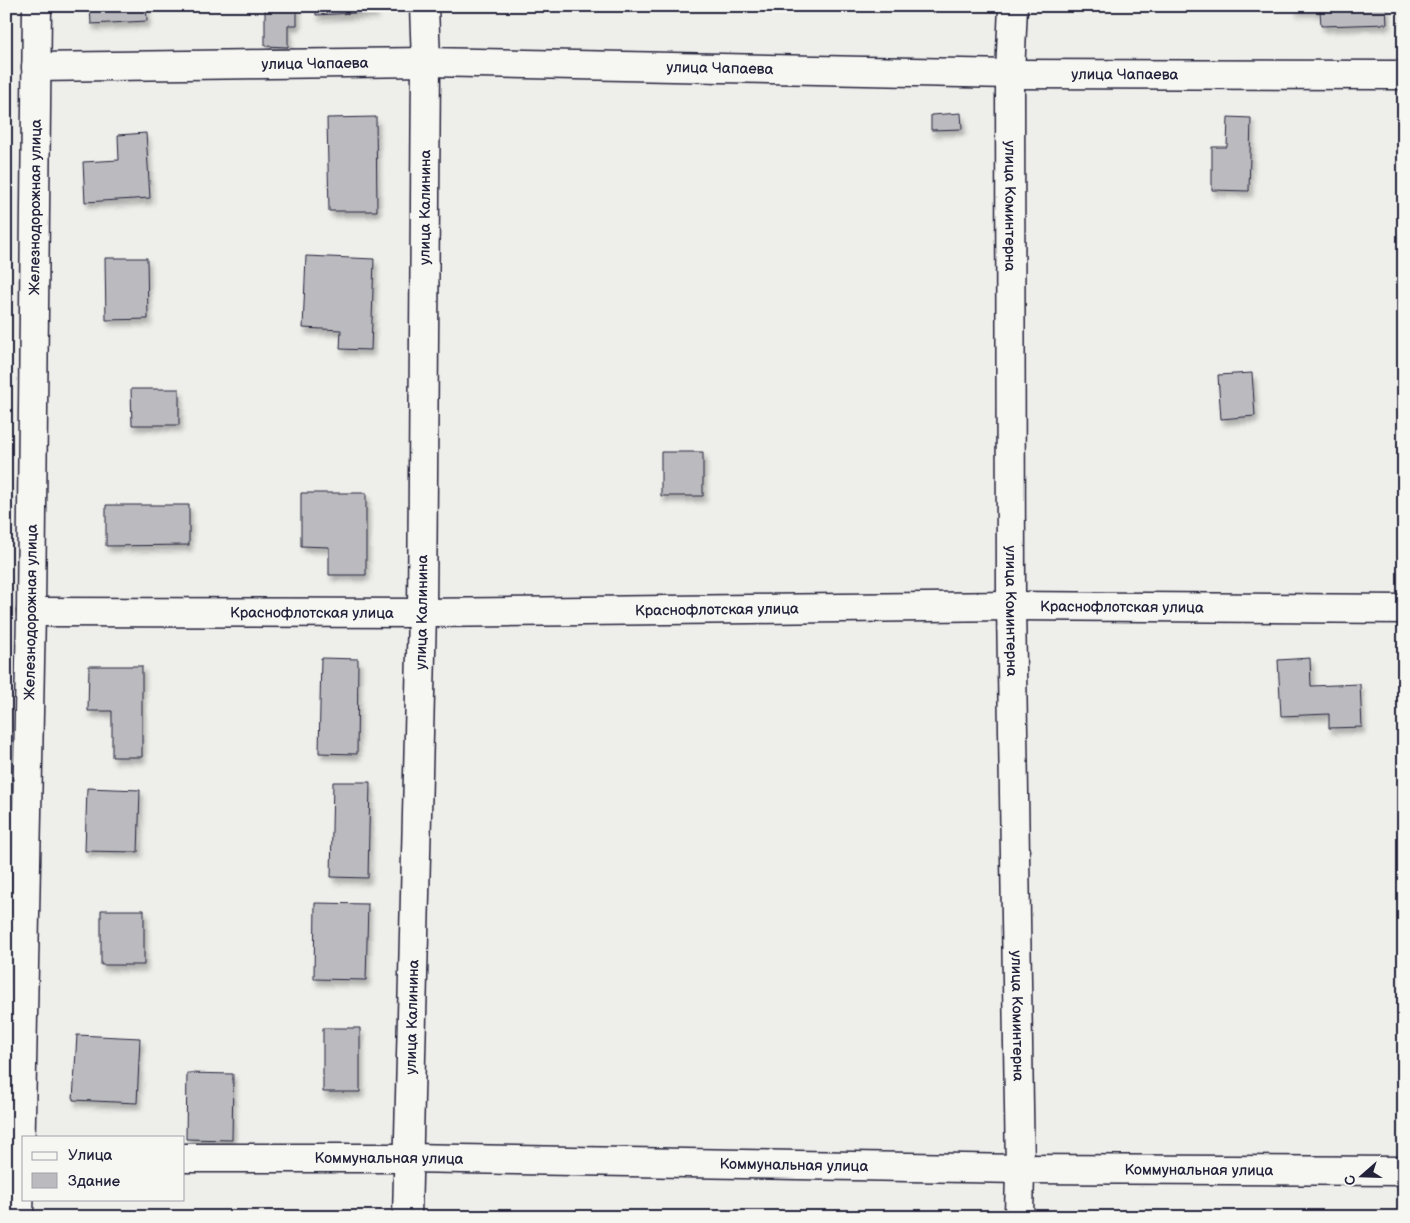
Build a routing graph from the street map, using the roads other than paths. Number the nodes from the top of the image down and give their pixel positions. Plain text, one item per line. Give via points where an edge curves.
1 (37, 6) edge
2 (424, 6) edge
3 (1013, 6) edge
4 (426, 62) junction
5 (36, 67) junction
6 (1010, 74) junction
7 (1404, 75) edge
8 (1011, 606) junction
9 (1404, 609) edge
10 (31, 612) junction
11 (422, 613) junction
12 (22, 1136) edge
13 (22, 1158) edge
14 (185, 1158) edge
15 (408, 1158) junction
16 (1020, 1169) junction
17 (1404, 1171) edge
18 (19, 1217) edge
19 (407, 1217) edge
20 (1019, 1217) edge

1 - 5 street, Железнодорожная улица
2 - 4 street, улица Калинина
3 - 6 street, улица Коминтерна
4 - 5 street, улица Чапаева
4 - 6 street, улица Чапаева
4 - 11 street, улица Калинина
5 - 10 street, Железнодорожная улица
6 - 7 street, улица Чапаева
6 - 8 street, улица Коминтерна
8 - 9 street, Краснофлотская улица
8 - 11 street, Краснофлотская улица
8 - 16 street, улица Коминтерна
10 - 11 street, Краснофлотская улица
10 - 12 street, Железнодорожная улица
11 - 15 street, улица Калинина
13 - 18 street, Железнодорожная улица
14 - 15 street, Коммунальная улица
15 - 16 street, Коммунальная улица
15 - 19 street, улица Калинина
16 - 17 street, Коммунальная улица
16 - 20 street, улица Коминтерна

